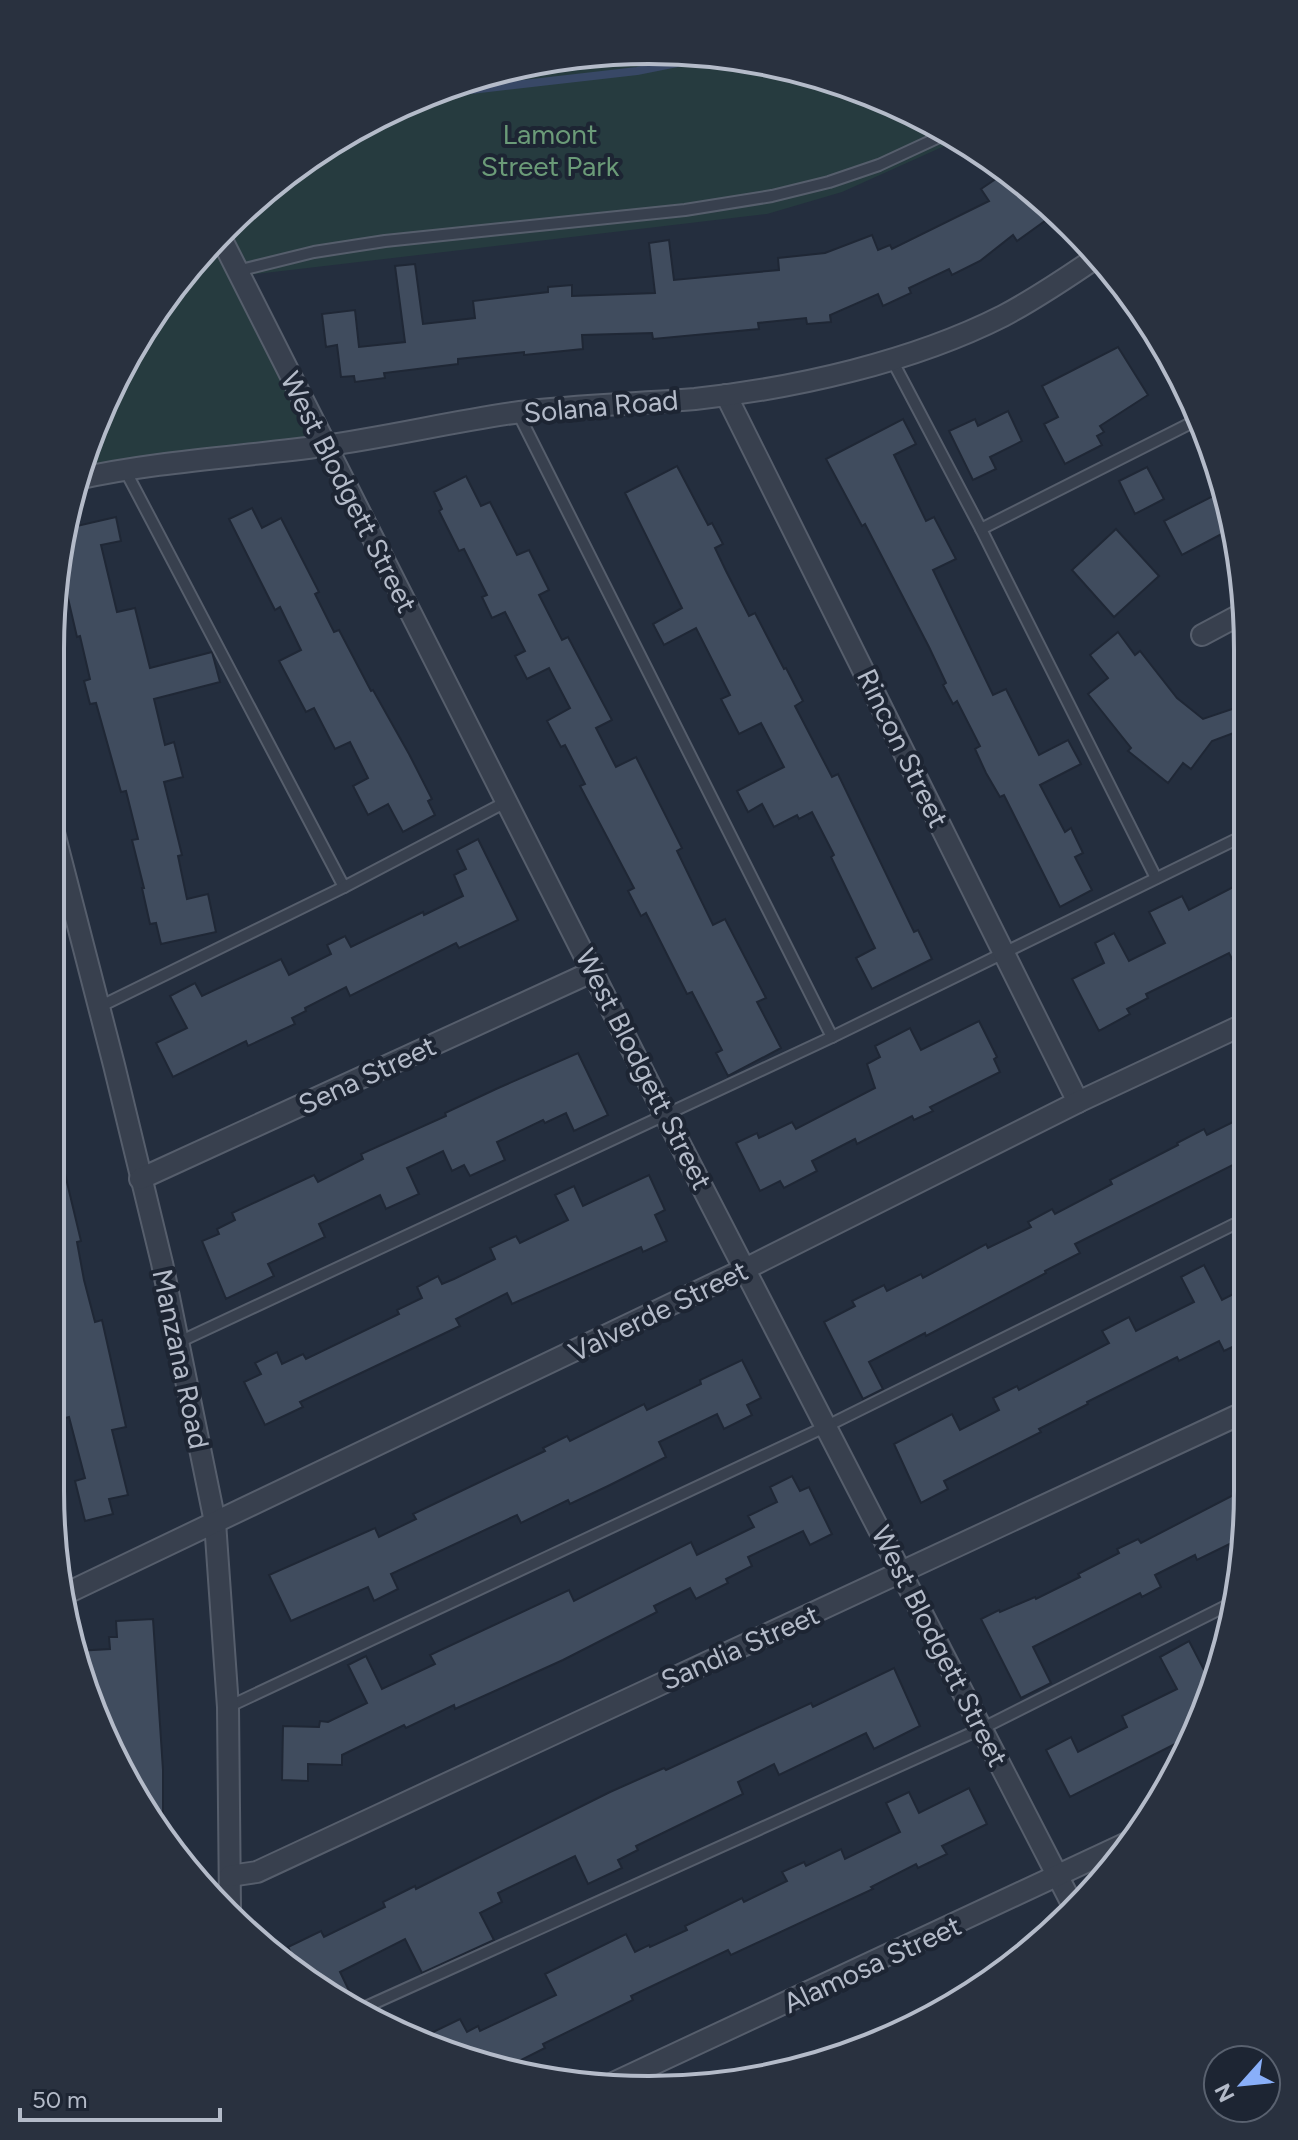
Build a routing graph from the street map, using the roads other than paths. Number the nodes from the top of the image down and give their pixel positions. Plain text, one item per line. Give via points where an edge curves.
1 (936, 139) edge
2 (225, 246) edge
3 (1089, 263) edge
4 (237, 271) junction
5 (892, 360) junction
6 (726, 395) junction
7 (518, 413) junction
8 (1189, 424) edge
9 (325, 446) junction
10 (125, 470) junction
11 (90, 476) edge
12 (981, 529) junction
13 (1233, 618) edge
14 (1202, 635) dead end
15 (508, 801) junction
16 (1234, 840) edge
17 (64, 871) edge
18 (1156, 878) junction
19 (344, 887) junction
20 (1005, 954) junction
21 (594, 971) junction
22 (99, 1007) junction
23 (1234, 1029) edge
24 (832, 1037) junction
25 (1078, 1102) junction
26 (665, 1115) junction
27 (140, 1179) junction
28 (1234, 1224) edge
29 (747, 1268) junction
30 (179, 1342) junction
31 (1234, 1417) edge
32 (827, 1426) junction
33 (215, 1522) junction
34 (903, 1573) junction
35 (73, 1590) edge
36 (1222, 1608) edge
37 (228, 1707) junction
38 (983, 1728) junction
39 (1109, 1852) edge
40 (230, 1876) junction
41 (1058, 1877) junction
42 (1069, 1898) edge
43 (230, 1900) edge
44 (370, 2005) edge
45 (629, 2075) edge

1 - 4 lane via 879,165 772,196 342,247
2 - 4 street, West Blodgett Street
3 - 5 street, Solana Road via 1002,316
4 - 9 street, West Blodgett Street
5 - 6 street, Solana Road
5 - 12 lane
6 - 7 street, Solana Road
6 - 20 street, Rincon Street
7 - 9 street, Solana Road
7 - 24 lane
8 - 12 lane
9 - 10 street, Solana Road
9 - 15 street, West Blodgett Street
10 - 11 street, Solana Road
10 - 19 lane
12 - 18 lane
13 - 14 street
15 - 19 lane
15 - 21 street, West Blodgett Street
16 - 18 lane
17 - 22 street, Manzana Road
18 - 20 lane
19 - 22 lane
20 - 24 lane
20 - 25 street, Rincon Street
21 - 26 street, West Blodgett Street
21 - 27 street, Sena Street
22 - 27 street, Manzana Road
23 - 25 street, Valverde Street
24 - 26 lane
25 - 29 street, Valverde Street
26 - 29 street, West Blodgett Street
26 - 30 lane
27 - 30 street, Manzana Road
28 - 32 lane
29 - 32 street, West Blodgett Street
29 - 33 street, Valverde Street
30 - 33 street, Manzana Road
31 - 34 street, Sandia Street
32 - 34 street, West Blodgett Street
32 - 37 lane
33 - 35 street, Valverde Street
33 - 37 street, Manzana Road
34 - 38 street, West Blodgett Street
34 - 40 street, Sandia Street via 257,1872
36 - 38 lane
37 - 40 street, Manzana Road
38 - 41 street, West Blodgett Street
38 - 44 lane
39 - 41 street, Alamosa Street
40 - 43 street, Manzana Road
41 - 42 street, West Blodgett Street
41 - 45 street, Alamosa Street

